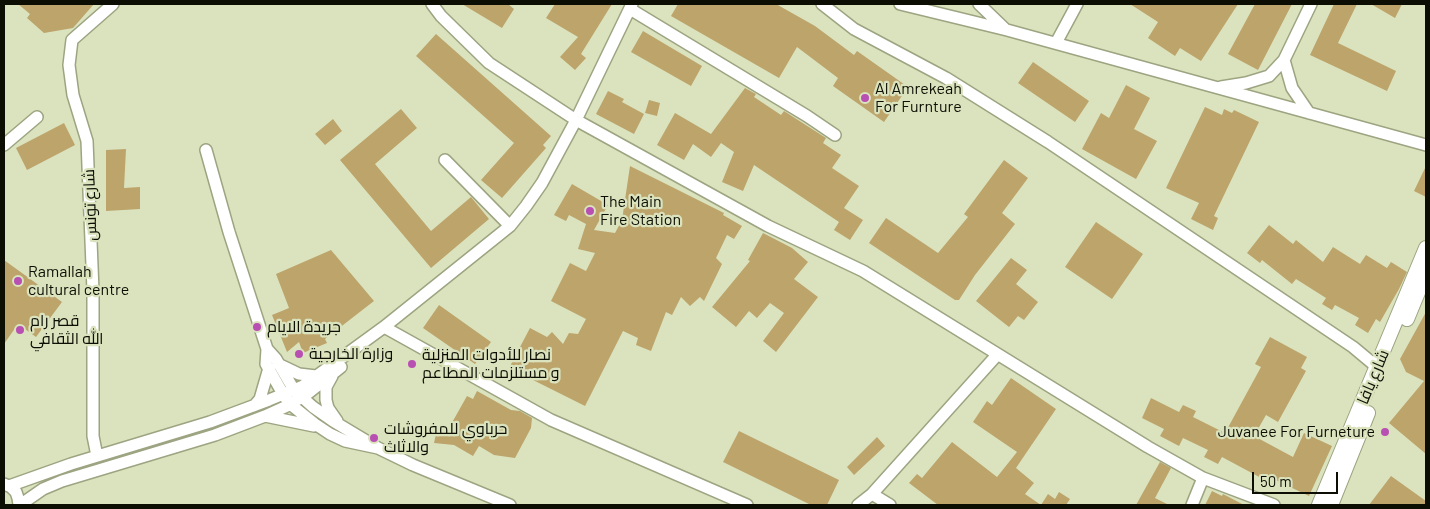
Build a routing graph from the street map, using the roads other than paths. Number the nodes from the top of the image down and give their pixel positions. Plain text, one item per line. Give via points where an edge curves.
1 (113, 4) edge
2 (432, 4) edge
3 (822, 4) edge
4 (900, 4) edge
5 (978, 4) edge
6 (1077, 4) edge
7 (1310, 4) edge
8 (631, 7) edge
9 (1007, 30) junction
10 (1056, 43) junction
11 (1284, 60) junction
12 (1216, 88) junction
13 (1309, 113) junction
14 (37, 116) dead end
15 (576, 120) junction
16 (835, 136) dead end
17 (4, 145) edge
18 (1426, 145) edge
19 (206, 150) dead end
20 (445, 160) dead end
21 (510, 226) junction
22 (1426, 248) edge
23 (1426, 273) edge
24 (384, 327) junction
25 (997, 354) junction
26 (273, 366) junction
27 (1377, 367) junction
28 (334, 373) junction
29 (316, 376) junction
30 (292, 396) junction
31 (254, 406) junction
32 (264, 416) junction
33 (339, 425) junction
34 (322, 429) junction
35 (378, 448) junction
36 (97, 456) junction
37 (1203, 478) junction
38 (6, 485) edge
39 (872, 494) junction
40 (20, 505) edge
41 (510, 505) edge
42 (747, 505) edge
43 (858, 505) edge
44 (890, 505) edge
45 (1192, 505) edge
46 (1274, 505) edge
47 (1319, 505) edge
48 (1331, 505) edge

1 - 36 street, شارع تونس via 72,40 69,65 72,95 87,141 93,291 93,436
2 - 15 street via 489,63
3 - 27 street via 854,29 946,78 1048,142 1353,347
4 - 9 street
5 - 9 street
6 - 10 street
7 - 11 street
8 - 15 street
8 - 16 street
9 - 10 street
10 - 12 street
11 - 12 street via 1269,76
11 - 13 street via 1292,88
12 - 13 street
13 - 18 street
14 - 17 street
15 - 21 street via 542,183
15 - 25 street via 768,226 863,271
19 - 26 street via 267,349 266,364
20 - 21 street
21 - 24 street
22 - 27 main road, شارع يافا
23 - 48 main road, شارع يافا
24 - 28 street
24 - 29 street
24 - 42 street via 551,420
25 - 37 street
25 - 39 street
26 - 29 street
26 - 30 street
26 - 31 street
27 - 47 main road, شارع يافا
28 - 30 street
28 - 33 street via 326,393 328,408
29 - 30 street
30 - 31 street
30 - 32 street
30 - 33 street
30 - 34 street
31 - 36 street
32 - 34 street
32 - 40 street via 62,481
33 - 35 street
34 - 35 street via 345,441
35 - 41 street
36 - 38 street
37 - 45 street
37 - 46 street
38 - 40 street via 16,492
39 - 43 street
39 - 44 street

